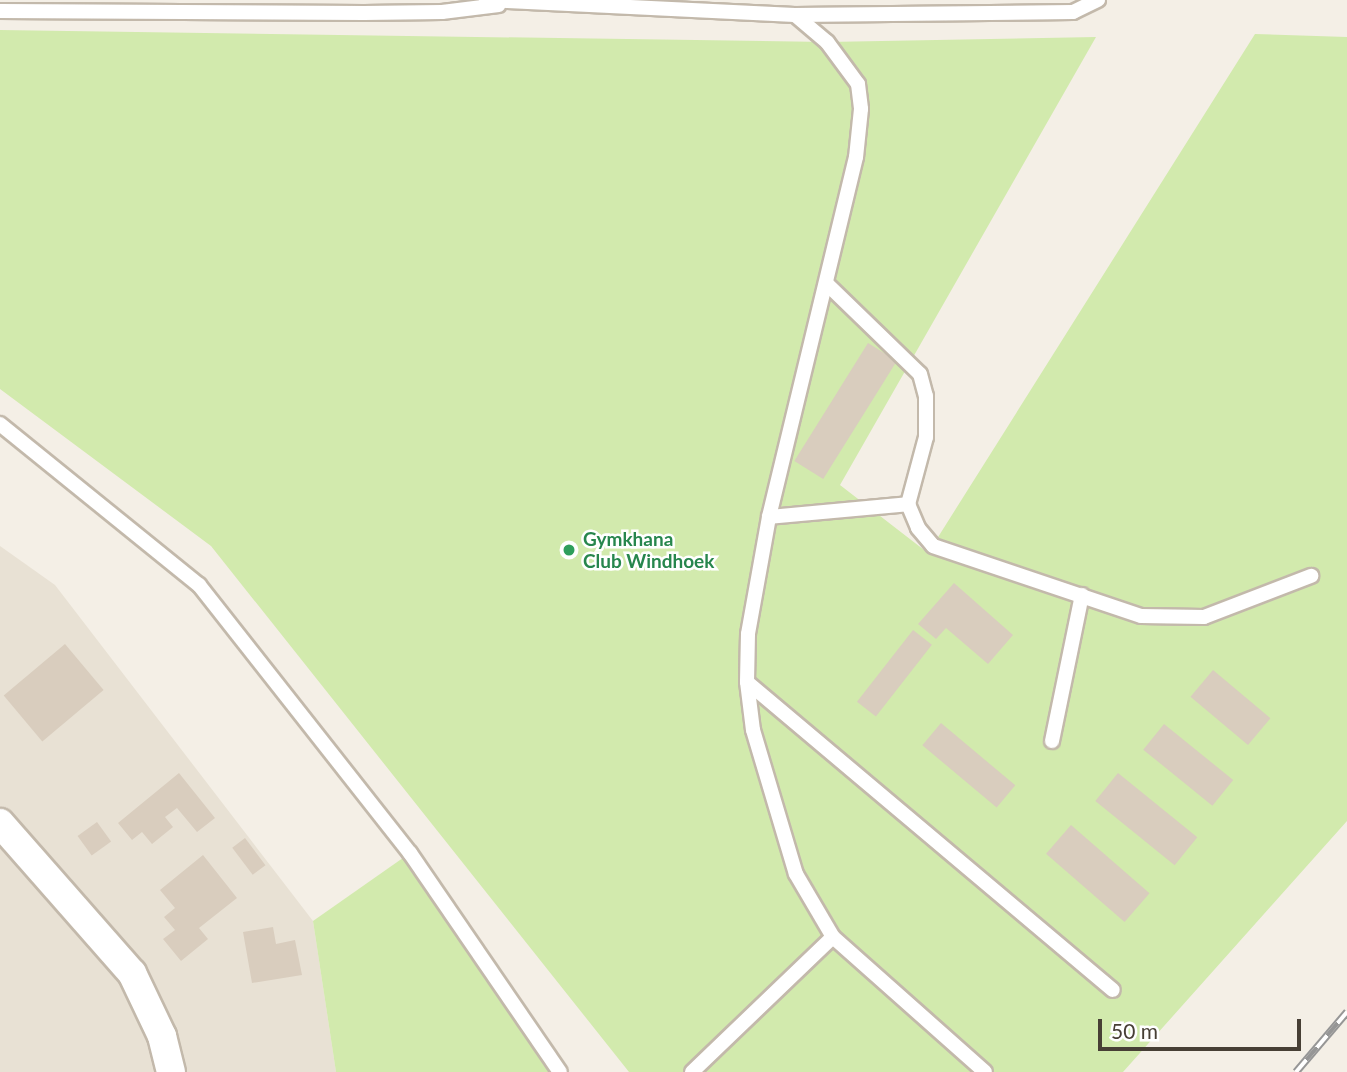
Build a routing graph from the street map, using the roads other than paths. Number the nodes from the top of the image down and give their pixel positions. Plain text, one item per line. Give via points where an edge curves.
1 (486, 0) edge
2 (1098, 0) edge
3 (510, 3) junction
4 (0, 11) edge
5 (795, 15) junction
6 (827, 284) junction
7 (0, 424) edge
8 (908, 503) junction
9 (769, 517) junction
10 (1311, 576) dead end
11 (1082, 595) junction
12 (747, 682) junction
13 (1052, 741) dead end
14 (0, 823) edge
15 (833, 937) junction
16 (1113, 990) dead end
17 (171, 1072) edge
18 (560, 1072) edge
19 (692, 1072) edge
20 (985, 1072) edge

1 - 3 lane
2 - 5 lane via 1073,12
3 - 4 lane via 442,12
3 - 5 lane
5 - 6 lane via 827,42 858,84 861,109 856,157
6 - 8 lane via 920,374 926,396 926,437
6 - 9 lane
7 - 18 lane via 199,585 410,853
8 - 9 lane
8 - 11 lane via 918,528 933,546
9 - 12 lane via 748,634
10 - 11 lane via 1204,617 1141,615
11 - 13 lane
12 - 15 lane via 753,730 796,874
12 - 16 lane
14 - 17 street via 132,973 162,1036
15 - 19 lane
15 - 20 lane

